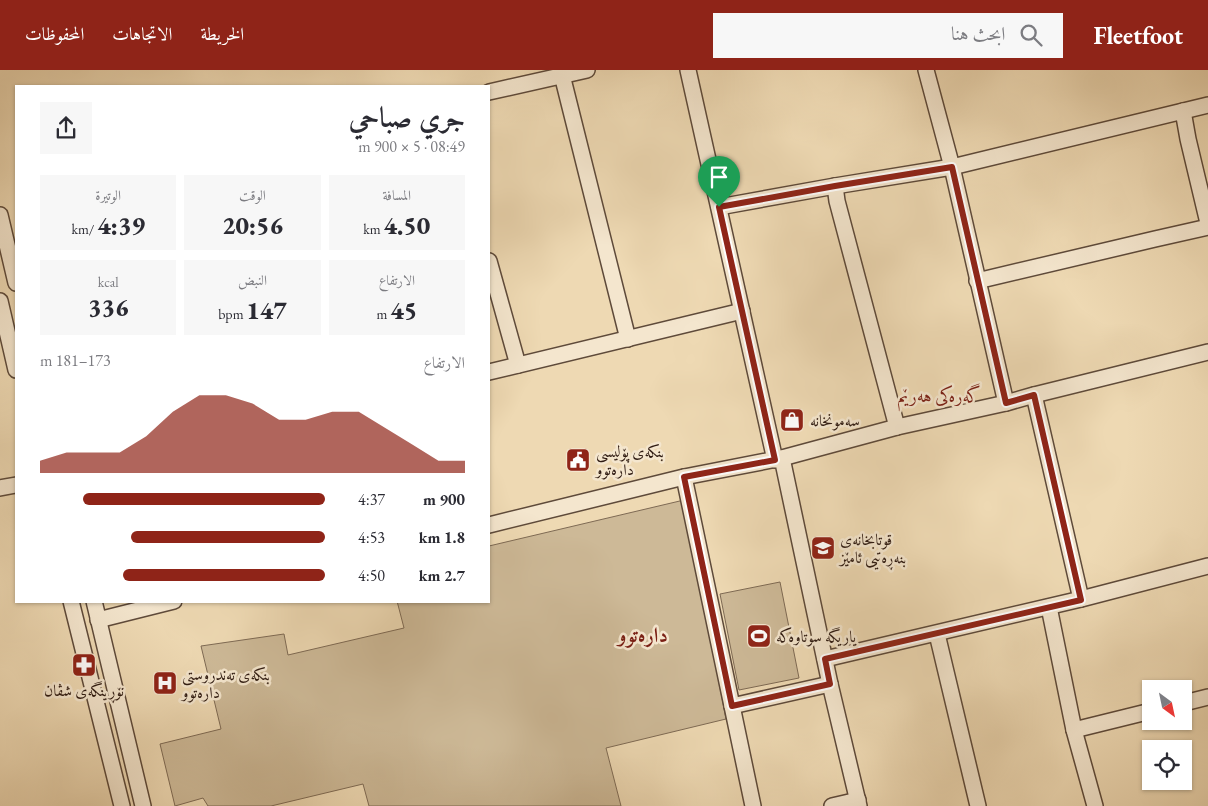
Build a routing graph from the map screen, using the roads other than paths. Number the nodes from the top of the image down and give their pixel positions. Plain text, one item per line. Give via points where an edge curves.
1 (587, 70) edge
2 (688, 70) edge
3 (926, 70) edge
4 (562, 75) junction
5 (490, 92) edge
6 (1208, 105) edge
7 (1183, 111) junction
8 (952, 167) junction
9 (835, 186) junction
10 (719, 207) junction
11 (0, 215) edge
12 (1208, 225) edge
13 (490, 266) edge
14 (15, 279) edge
15 (977, 281) junction
16 (0, 301) edge
17 (742, 311) junction
18 (628, 338) junction
19 (1208, 352) edge
20 (518, 365) junction
21 (15, 366) edge
22 (490, 372) edge
23 (1034, 395) junction
24 (1006, 403) junction
25 (897, 427) junction
26 (779, 459) junction
27 (684, 477) junction
28 (15, 485) edge
29 (0, 488) edge
30 (490, 525) edge
31 (1208, 566) edge
32 (1081, 600) junction
33 (72, 603) edge
34 (163, 603) edge
35 (1049, 606) junction
36 (97, 615) edge
37 (77, 625) junction
38 (937, 634) junction
39 (825, 659) junction
40 (830, 684) junction
41 (1208, 697) edge
42 (1192, 701) edge
43 (732, 706) junction
44 (1142, 713) edge
45 (1074, 730) junction
46 (859, 803) edge
47 (122, 806) edge
48 (143, 806) edge
49 (753, 806) edge
50 (832, 806) edge
51 (978, 806) edge
52 (1095, 806) edge

1 - 4 street
2 - 10 street
3 - 8 street
4 - 5 street
4 - 18 street
6 - 7 street
7 - 8 street
7 - 12 street
8 - 9 street
8 - 15 street
9 - 10 street
9 - 25 street
10 - 17 street
11 - 14 street
12 - 15 street
13 - 20 street
15 - 24 street
16 - 21 street
17 - 18 street
17 - 26 street
18 - 20 street
19 - 23 street
20 - 22 street
23 - 24 street
23 - 32 street
24 - 25 street
25 - 26 street
26 - 27 street
26 - 39 street
27 - 30 street
27 - 43 street
28 - 29 street
31 - 32 street
32 - 35 street
33 - 37 street
34 - 36 street
35 - 38 street
35 - 45 street
36 - 37 street via 83,612
36 - 48 street
37 - 47 street
38 - 39 street
38 - 51 street
39 - 40 street
40 - 43 street
40 - 46 street
41 - 42 street
43 - 49 street
44 - 45 street
45 - 52 street
46 - 50 street

